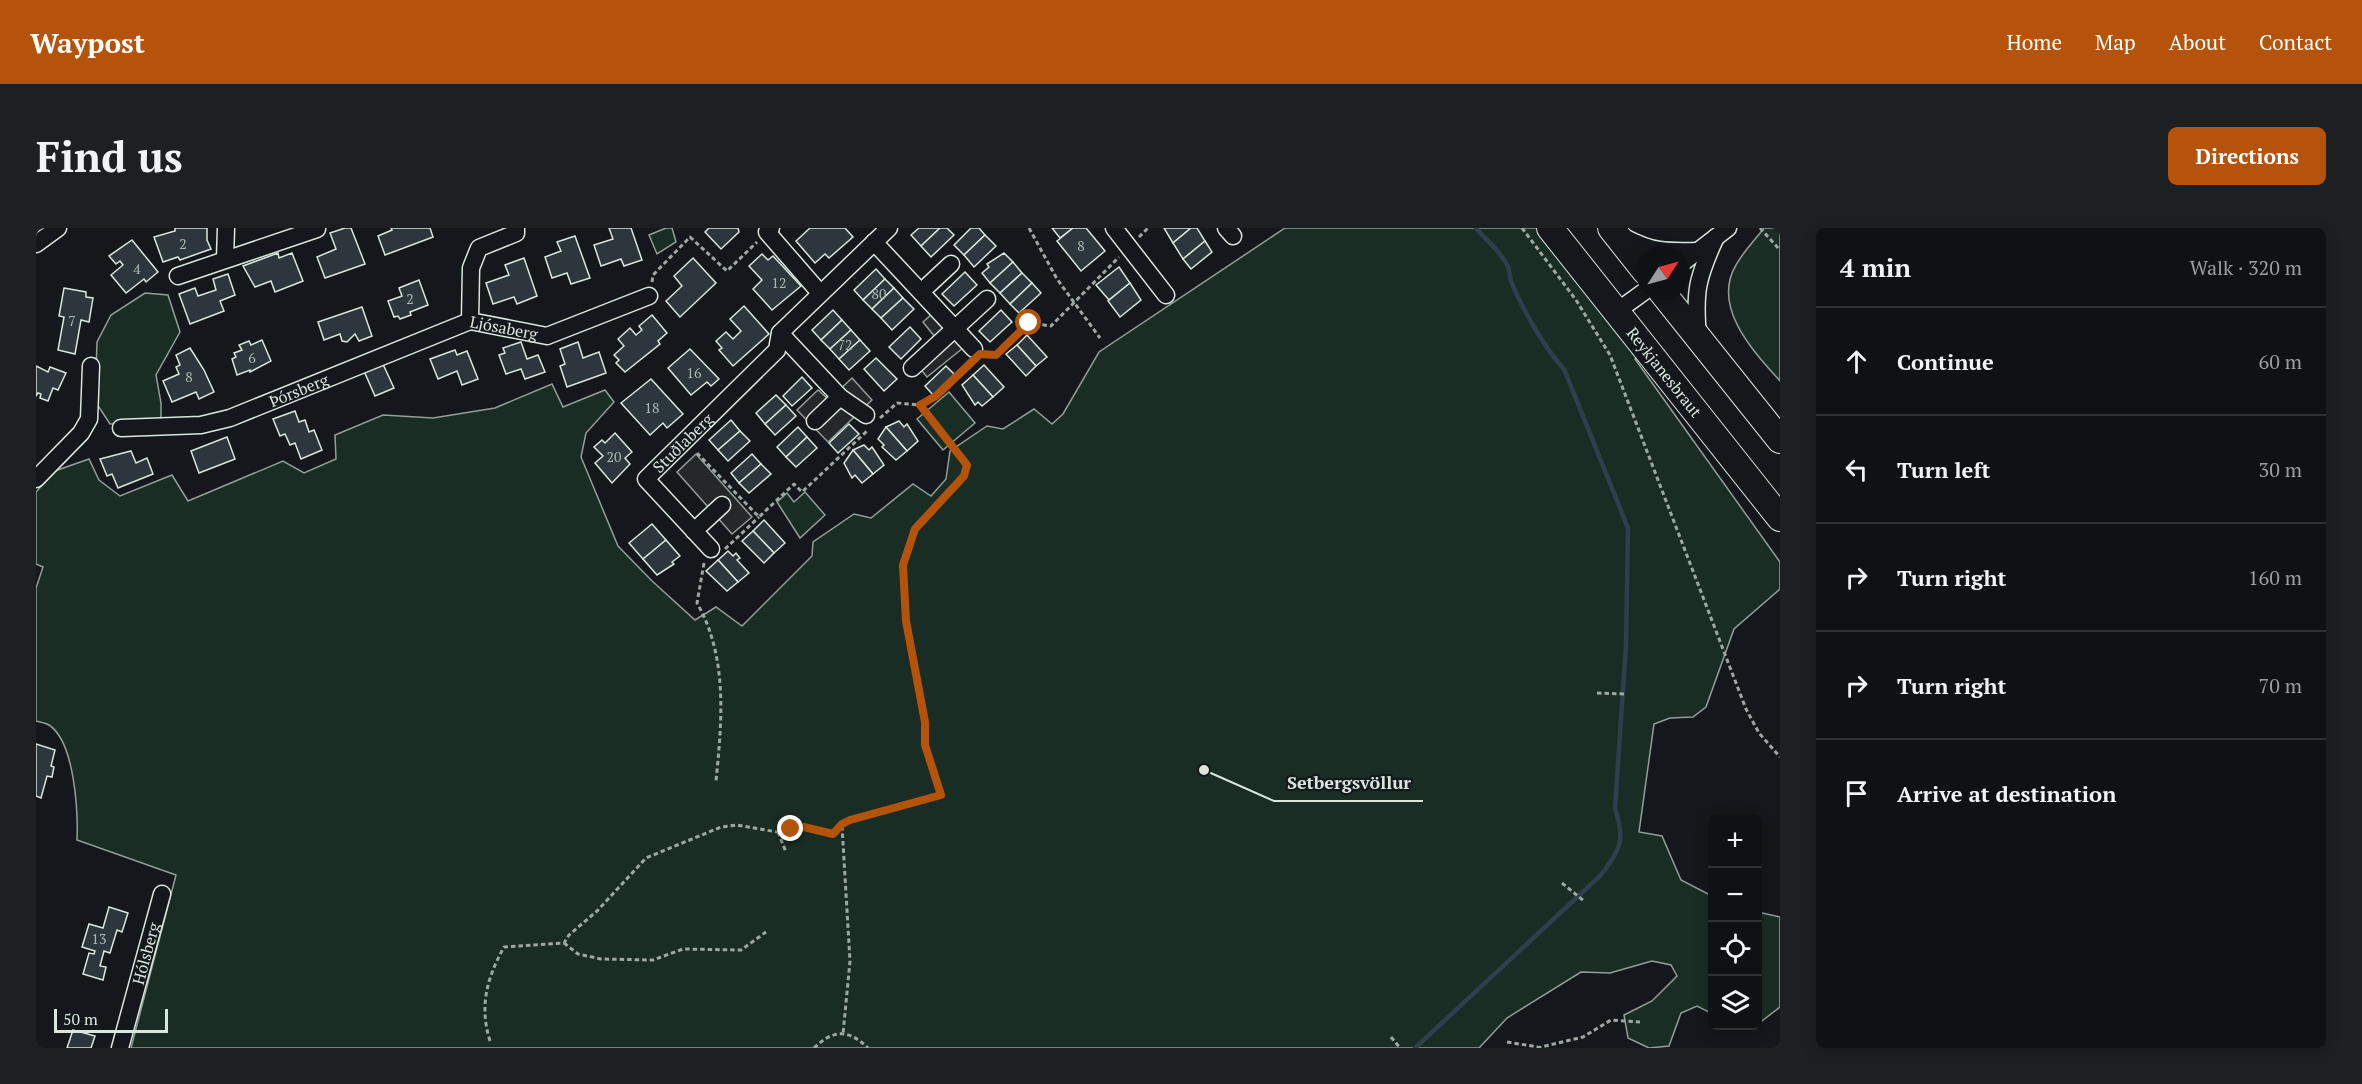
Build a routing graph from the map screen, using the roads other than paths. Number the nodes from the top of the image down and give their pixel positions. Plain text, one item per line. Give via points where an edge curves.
1 (58, 228) edge
2 (226, 228) edge
3 (516, 228) edge
4 (889, 228) edge
5 (1114, 228) edge
6 (1550, 228) edge
7 (317, 229) edge
8 (1612, 229) edge
9 (769, 230) edge
10 (1722, 233) edge
11 (38, 237) edge
12 (874, 242) junction
13 (1698, 251) junction
14 (1690, 257) edge
15 (225, 259) junction
16 (1636, 259) edge
17 (951, 264) dead end
18 (178, 276) dead end
19 (820, 292) junction
20 (921, 292) junction
21 (1166, 295) dead end
22 (650, 296) road end
23 (1636, 298) edge
24 (987, 299) dead end
25 (1668, 300) edge
26 (1616, 312) junction
27 (470, 321) junction
28 (955, 328) junction
29 (780, 333) junction
30 (1698, 337) junction
31 (975, 355) road end
32 (91, 366) dead end
33 (912, 368) dead end
34 (840, 397) junction
35 (866, 415) dead end
36 (815, 421) dead end
37 (121, 428) dead end
38 (1780, 440) edge
39 (36, 479) edge
40 (722, 505) dead end
41 (1780, 518) edge
42 (694, 531) junction
43 (714, 553) road end
44 (162, 894) dead end
45 (120, 1048) edge

1 - 11 street
2 - 15 street
3 - 27 street, Ljósaberg via 516,233 479,248 471,268
4 - 12 street, Stuðlaberg
5 - 21 street
6 - 26 highway, Reykjanesbraut
7 - 15 street
8 - 13 street via 1644,248 1660,252
8 - 16 highway
9 - 19 street
10 - 13 street
10 - 30 street via 1700,271 1696,290
12 - 19 street, Stuðlaberg
12 - 20 street
13 - 14 street
15 - 18 street
17 - 20 street
19 - 29 street, Stuðlaberg
20 - 28 street
22 - 27 street, Ljósaberg via 547,336
23 - 26 street
24 - 28 street
25 - 30 highway
26 - 41 highway, Reykjanesbraut
27 - 37 street, Þórsberg via 230,418 201,425
28 - 31 street
28 - 33 street
29 - 34 street
29 - 42 street, Stuðlaberg via 777,350 646,479
30 - 38 highway
32 - 39 street via 89,419 81,433
34 - 35 street
34 - 36 street
40 - 42 street
42 - 43 street, Stuðlaberg
44 - 45 street, Hólsberg

